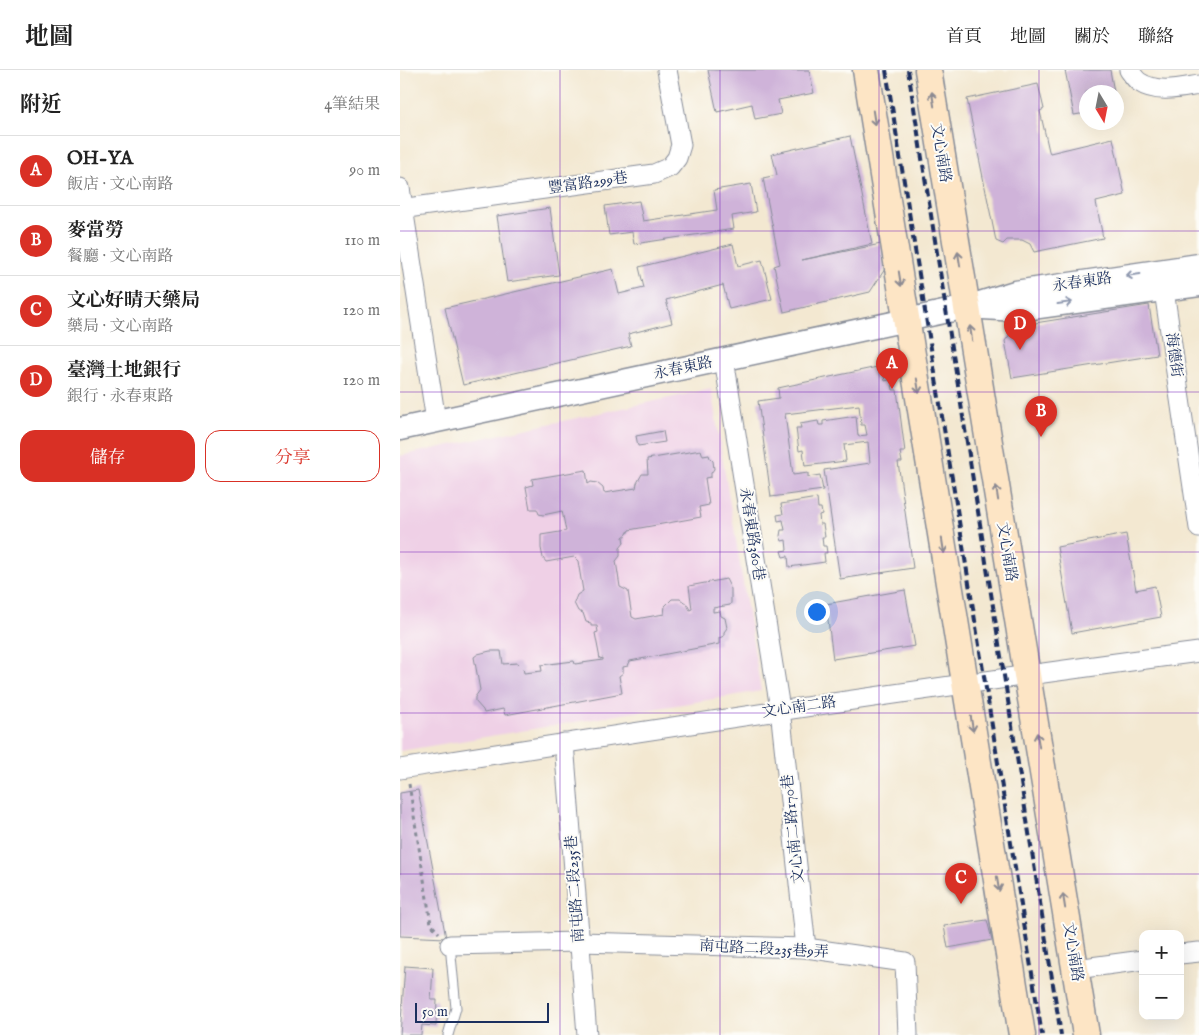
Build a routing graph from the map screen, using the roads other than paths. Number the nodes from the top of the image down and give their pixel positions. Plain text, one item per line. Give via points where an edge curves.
1 (668, 70) edge
2 (866, 70) edge
3 (928, 70) edge
4 (1129, 70) edge
5 (1199, 85) edge
6 (400, 188) edge
7 (402, 208) edge
8 (1199, 265) edge
9 (1162, 280) junction
10 (1199, 285) edge
11 (967, 307) junction
12 (907, 320) junction
13 (724, 359) junction
14 (436, 421) junction
15 (400, 429) edge
16 (1195, 470) edge
17 (1199, 528) edge
18 (1199, 652) edge
19 (1027, 674) junction
20 (966, 683) junction
21 (780, 709) junction
22 (564, 743) junction
23 (403, 769) edge
24 (579, 942) junction
25 (450, 945) joint
26 (806, 948) junction
27 (1199, 952) edge
28 (1184, 954) edge
29 (1139, 961) edge
30 (1076, 969) junction
31 (448, 1035) edge
32 (587, 1035) edge
33 (908, 1035) edge
34 (1022, 1035) edge
35 (1086, 1035) edge

1 - 7 street, 豐富路299巷 via 680,145 677,158 670,167 654,174
2 -> 12 main road
11 -> 3 main road, 文心南路
4 - 5 street via 1138,82 1154,89
6 - 7 street
7 - 14 street
8 - 9 street, 永春東路
9 - 10 street, 永春東路
9 - 11 street, 永春東路 via 1017,310
9 - 16 street, 海德街
11 - 12 street, 永春東路
19 -> 11 main road, 文心南路
12 - 13 street, 永春東路
12 -> 20 main road
13 - 14 street, 永春東路
13 - 21 street, 永春東路360巷
14 - 15 street, 永春東路
16 - 17 street, 海德街
18 - 19 street, 文心南二路
19 - 20 street, 文心南二路
30 -> 19 main road, 文心南路
20 - 21 street, 文心南二路
20 -> 34 main road
21 - 22 street, 文心南二路
21 - 26 street, 文心南二路170巷
22 - 23 street, 文心南二路
22 - 24 street, 南屯路二段235巷
24 - 25 street, 南屯路二段235巷9弄
24 - 26 street, 南屯路二段235巷9弄
24 - 32 street, 南屯路二段235巷
25 - 31 lane via 456,1008
26 - 33 street, 南屯路二段235巷9弄 via 905,962
27 - 28 street
29 - 30 street
30 - 35 main road, 文心南路

